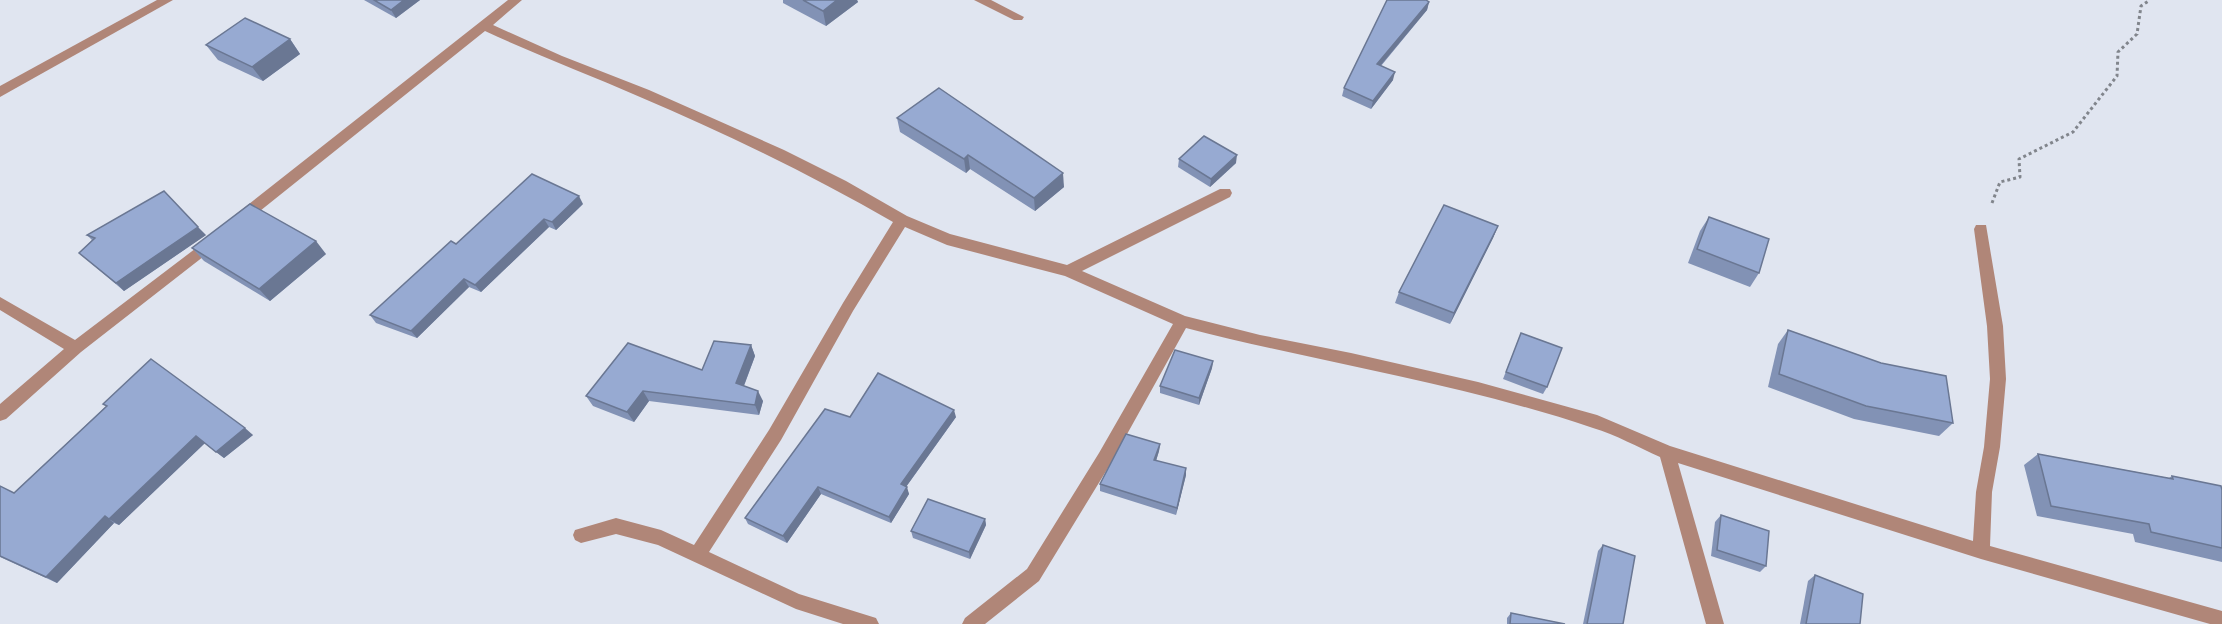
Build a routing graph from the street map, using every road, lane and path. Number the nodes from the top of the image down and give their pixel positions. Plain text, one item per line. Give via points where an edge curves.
1 (167, 0) edge
2 (516, 0) edge
3 (980, 0) edge
4 (2150, 0) edge
5 (1018, 17) dead end
6 (484, 26) junction
7 (0, 92) edge
8 (1225, 193) dead end
9 (902, 220) junction
10 (1981, 229) joint
11 (1068, 271) junction
12 (0, 303) edge
13 (1182, 321) junction
14 (76, 348) junction
15 (0, 414) edge
16 (1667, 452) junction
17 (581, 535) dead end
18 (1981, 551) junction
19 (697, 555) junction
20 (2222, 619) edge
21 (870, 624) edge
22 (971, 624) edge
23 (1715, 624) edge

1 - 7 street
2 - 6 street
3 - 5 street
4 - 10 path via 2142,6 2137,34 2118,51 2117,76 2073,132 2019,159 2020,177 2000,182
6 - 9 street via 779,154
6 - 14 street
8 - 11 street
9 - 11 street via 947,239
9 - 19 street via 775,435
10 - 18 street via 1998,379
11 - 13 street
12 - 14 street
13 - 16 street via 1478,389 1597,422
13 - 22 street via 1033,575
14 - 15 street
16 - 18 street
16 - 23 street
17 - 19 street via 616,526 662,538
18 - 20 street
19 - 21 street via 796,601

